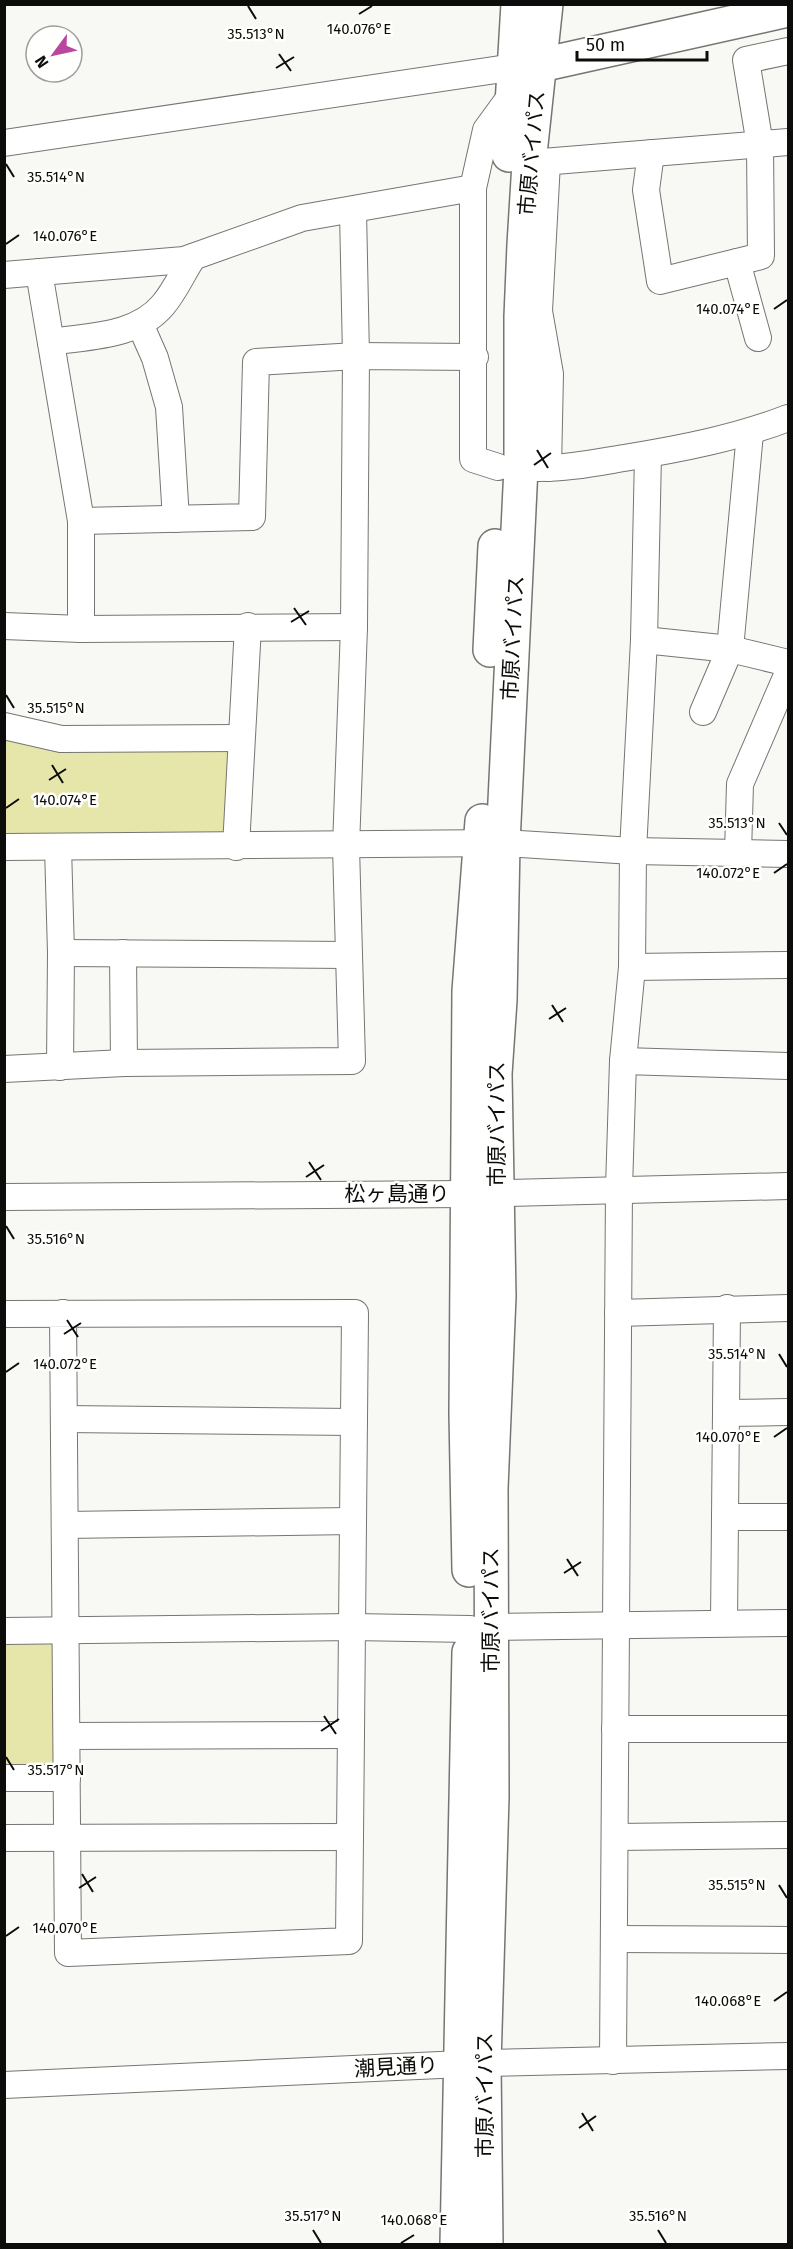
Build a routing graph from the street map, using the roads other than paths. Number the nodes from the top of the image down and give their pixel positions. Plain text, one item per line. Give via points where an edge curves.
1 (518, 4) edge
2 (546, 4) edge
3 (789, 10) edge
4 (789, 51) edge
5 (523, 75) junction
6 (789, 142) edge
7 (4, 143) edge
8 (760, 145) junction
9 (651, 153) junction
10 (528, 164) junction
11 (473, 188) junction
12 (353, 211) junction
13 (193, 257) junction
14 (737, 262) junction
15 (39, 272) junction
16 (5, 273) edge
17 (140, 324) junction
18 (758, 338) dead end
19 (51, 342) junction
20 (356, 356) junction
21 (475, 357) junction
22 (789, 418) edge
23 (750, 433) junction
24 (648, 455) junction
25 (522, 468) junction
26 (176, 519) junction
27 (81, 521) junction
28 (4, 626) edge
29 (248, 626) junction
30 (354, 627) junction
31 (81, 629) junction
32 (644, 640) junction
33 (730, 649) junction
34 (789, 663) edge
35 (789, 673) edge
36 (703, 712) dead end
37 (4, 726) edge
38 (240, 738) junction
39 (492, 844) junction
40 (346, 846) junction
41 (4, 847) edge
42 (58, 847) junction
43 (236, 847) junction
44 (633, 851) junction
45 (738, 853) junction
46 (789, 854) edge
47 (62, 953) junction
48 (123, 953) junction
49 (348, 955) junction
50 (789, 965) edge
51 (632, 967) junction
52 (623, 1061) junction
53 (124, 1063) junction
54 (789, 1066) edge
55 (60, 1067) junction
56 (4, 1069) edge
57 (789, 1186) edge
58 (619, 1188) junction
59 (482, 1193) junction
60 (4, 1197) edge
61 (727, 1308) junction
62 (789, 1308) edge
63 (63, 1313) junction
64 (618, 1313) junction
65 (4, 1314) edge
66 (789, 1412) edge
67 (726, 1413) junction
68 (63, 1419) junction
69 (354, 1422) junction
70 (725, 1517) junction
71 (789, 1517) edge
72 (353, 1521) junction
73 (64, 1524) junction
74 (724, 1622) junction
75 (789, 1623) edge
76 (616, 1624) junction
77 (352, 1627) junction
78 (480, 1628) junction
79 (4, 1630) edge
80 (65, 1630) junction
81 (615, 1729) junction
82 (789, 1729) edge
83 (351, 1735) junction
84 (67, 1736) junction
85 (4, 1778) edge
86 (67, 1778) junction
87 (789, 1836) edge
88 (350, 1837) junction
89 (615, 1837) junction
90 (4, 1838) edge
91 (68, 1838) junction
92 (614, 1939) junction
93 (789, 1940) edge
94 (789, 2055) edge
95 (613, 2061) junction
96 (473, 2064) junction
97 (4, 2085) edge
98 (457, 2244) edge
99 (486, 2244) edge

1 - 5 main road, 市原バイパス
2 - 5 main road, 市原バイパス
3 - 5 main road
4 - 8 street via 746,60
5 - 7 street
5 - 10 main road, 市原バイパス
5 - 11 street via 486,130
6 - 8 street
8 - 9 street
8 - 14 street via 761,256
9 - 10 street
9 - 14 street via 646,190 660,281
10 - 25 main road, 市原バイパス via 501,285
10 - 25 street via 539,311 550,374
11 - 12 street
11 - 21 street
12 - 13 street via 302,218
12 - 20 street
13 - 15 street
13 - 17 street via 163,305
14 - 18 street
15 - 16 street
15 - 19 street
17 - 19 street via 128,330
17 - 26 street via 155,358 168,407
19 - 27 street
20 - 21 street
20 - 26 street via 256,362 252,517
20 - 30 street
21 - 25 street via 473,459
22 - 23 street
23 - 24 street
23 - 33 street
24 - 25 street via 558,469
24 - 32 street
25 - 39 main road, 市原バイパス
26 - 27 street
27 - 31 street
28 - 31 street
29 - 30 street
29 - 31 street
29 - 38 street
30 - 40 street
32 - 33 street
32 - 44 street
33 - 34 street
33 - 36 street
35 - 45 street via 740,784
37 - 38 street via 61,740
38 - 43 street
39 - 40 street
39 - 44 street
39 - 59 main road, 市原バイパス via 500,1000
40 - 43 street
40 - 49 street
41 - 42 street
42 - 43 street
42 - 47 street
44 - 45 street
44 - 51 street
45 - 46 street
47 - 48 street
47 - 55 street
48 - 49 street
48 - 53 street
49 - 53 street via 352,1061
50 - 51 street
51 - 52 street
52 - 54 street
52 - 58 street
53 - 55 street
55 - 56 street
57 - 58 street, 松ヶ島通り
58 - 59 street, 松ヶ島通り
58 - 64 street
59 - 60 street, 松ヶ島通り
59 - 78 main road, 市原バイパス via 499,1296
61 - 62 street
61 - 64 street
61 - 67 street
63 - 65 street
63 - 68 street
63 - 69 street via 355,1313
64 - 76 street
66 - 67 street
67 - 70 street
68 - 69 street
68 - 73 street
69 - 72 street
70 - 71 street
70 - 74 street
72 - 73 street
72 - 77 street
73 - 80 street
74 - 75 street
74 - 76 street
76 - 78 street
76 - 81 street
77 - 78 street
77 - 80 street
77 - 83 street
78 - 96 main road, 市原バイパス via 492,1797
79 - 80 street
80 - 84 street
81 - 82 street
81 - 89 street
83 - 84 street
83 - 88 street
84 - 86 street
85 - 86 street
86 - 91 street
87 - 89 street
88 - 91 street
88 - 91 street via 349,1941 69,1953
89 - 92 street
90 - 91 street
92 - 93 street
92 - 95 street
94 - 95 street, 潮見通り
95 - 96 street, 潮見通り
96 - 97 street, 潮見通り
96 - 98 main road, 市原バイパス
96 - 99 main road, 市原バイパス

